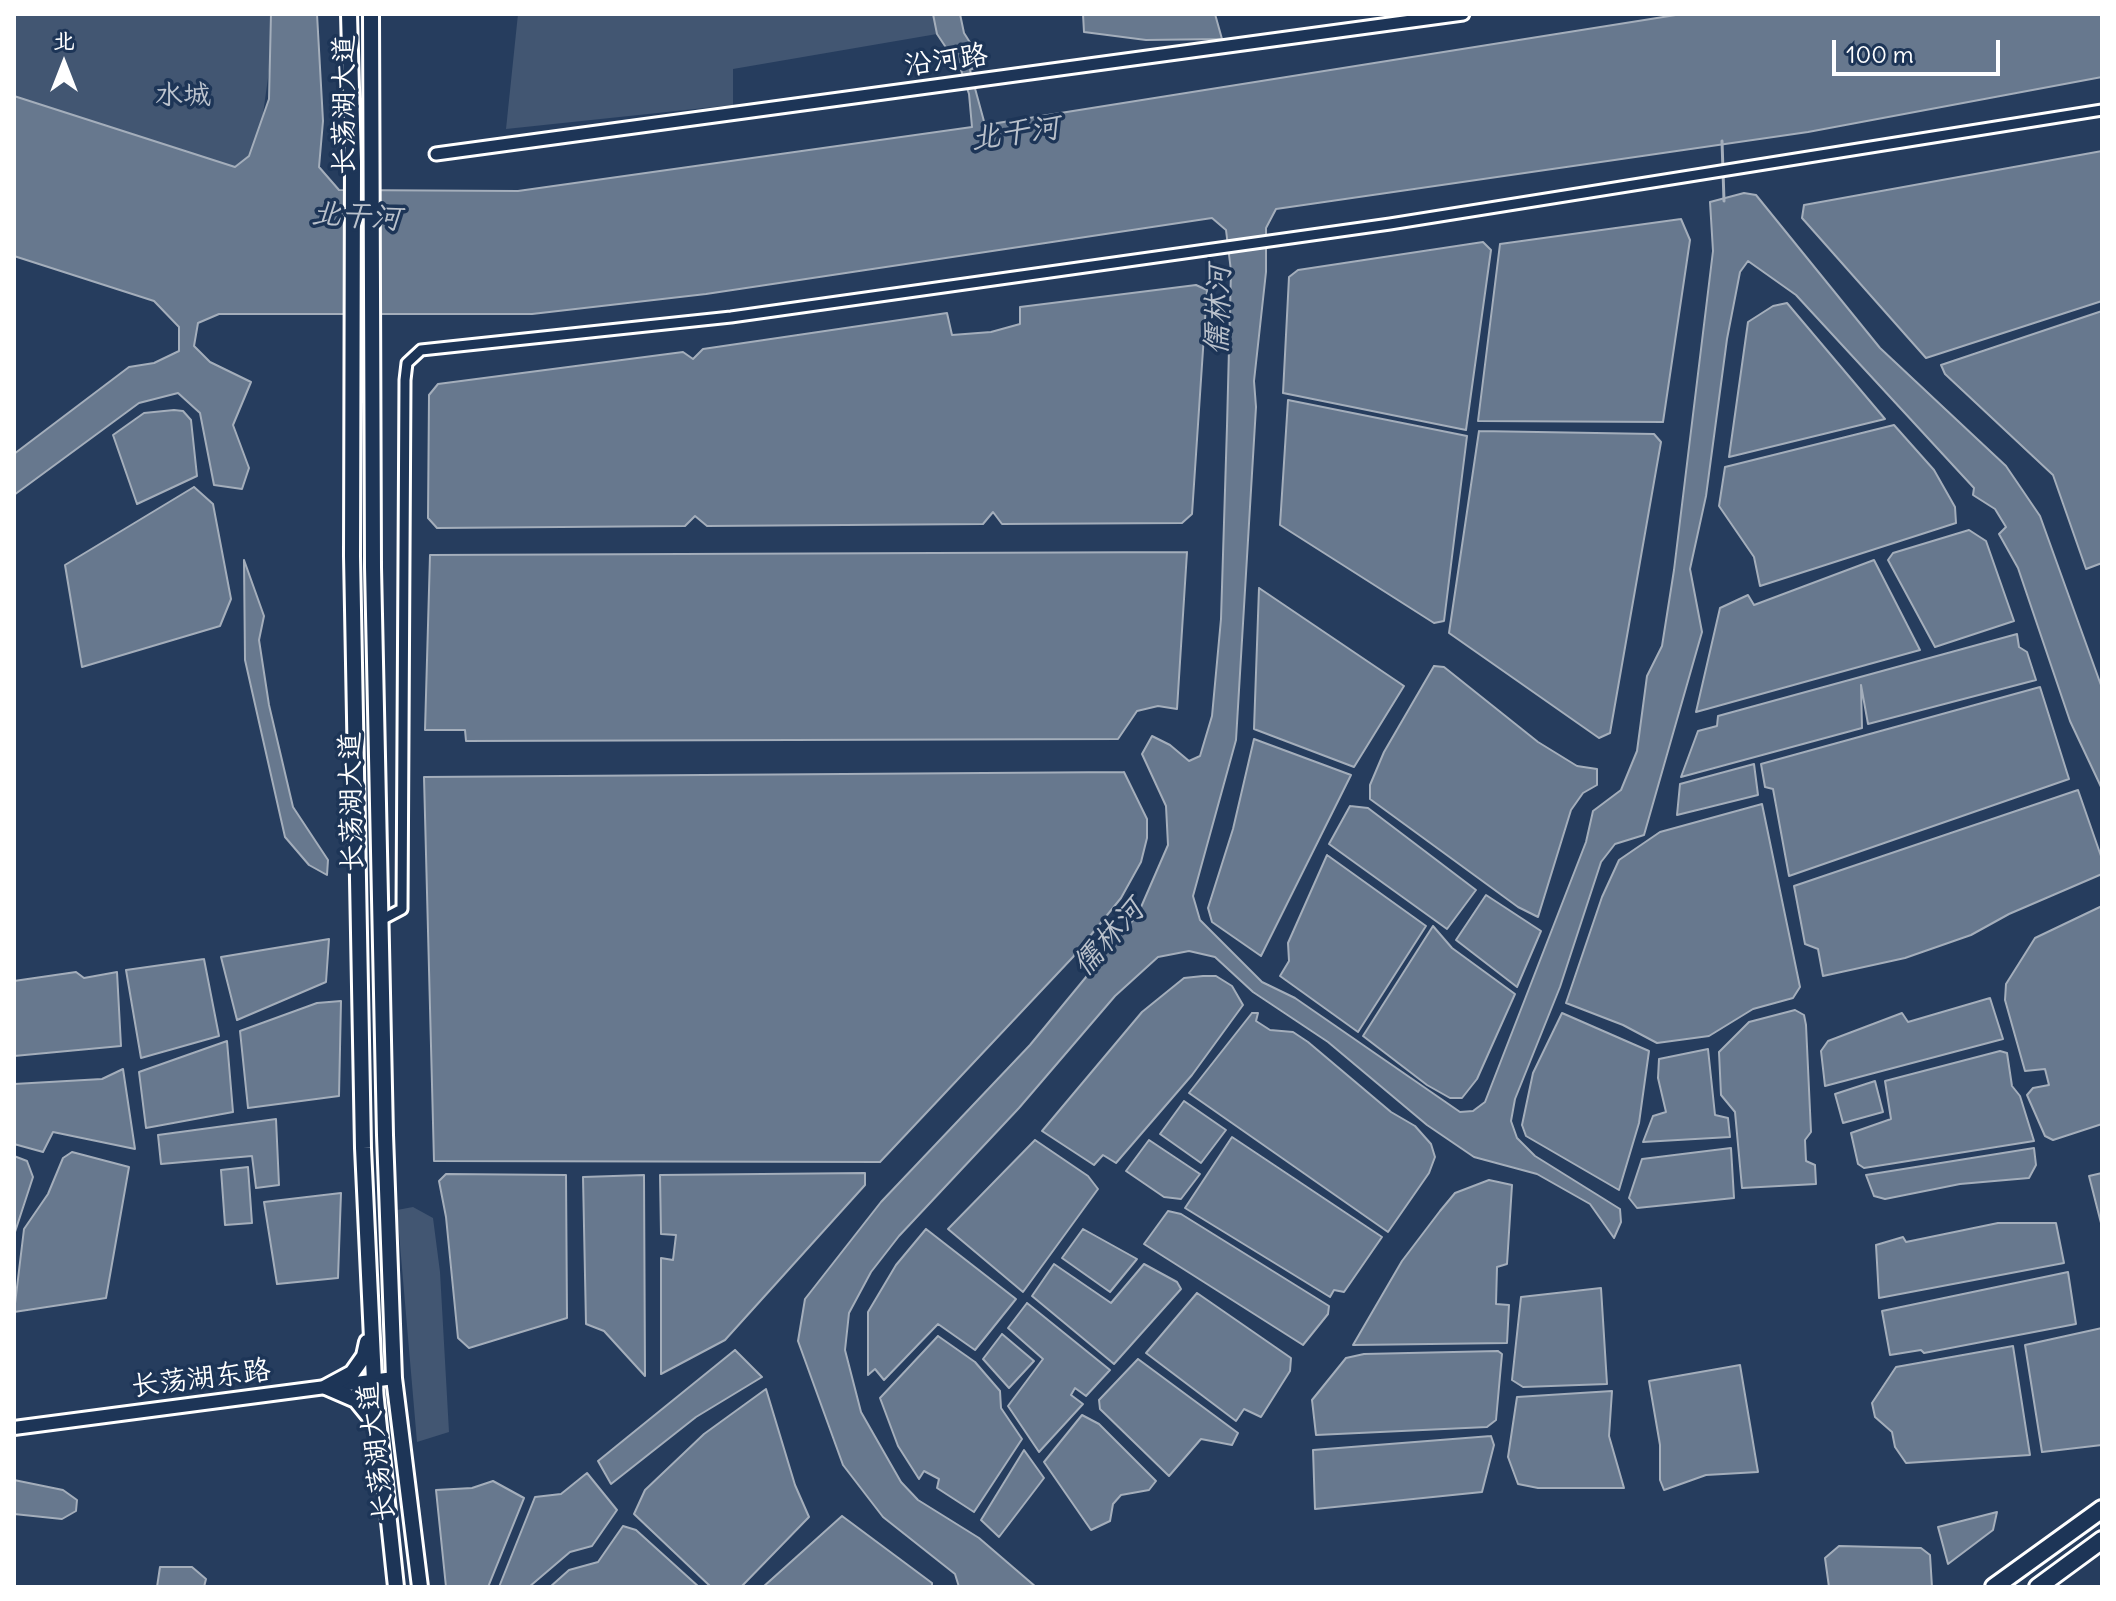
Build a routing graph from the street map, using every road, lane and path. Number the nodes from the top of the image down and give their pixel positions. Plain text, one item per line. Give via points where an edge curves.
1 (349, 14) edge
2 (371, 14) edge
3 (1463, 14) edge
4 (2102, 110) edge
5 (436, 154) dead end
6 (381, 920) junction
7 (372, 1310) junction
8 (394, 1378) junction
9 (374, 1381) junction
10 (326, 1387) junction
11 (14, 1428) edge
12 (379, 1428) junction
13 (2102, 1509) edge
14 (2102, 1540) edge
15 (396, 1587) edge
16 (420, 1587) edge
17 (1994, 1587) edge
18 (2038, 1587) edge

1 - 7 main road, 长荡湖大道 via 352,556 363,1148
2 - 6 main road, 长荡湖大道
3 - 5 street, 沿河路
4 - 6 street via 1390,224 731,317 421,350 407,363 405,380 402,909
6 - 8 main road, 长荡湖大道
7 - 9 main road, 长荡湖大道
7 - 10 main road via 364,1356 352,1373
8 - 9 main road, 长荡湖东路
8 - 16 main road, 长荡湖大道
9 - 10 main road, 长荡湖东路
9 - 12 main road, 长荡湖大道
10 - 11 main road, 长荡湖东路
10 - 12 main road via 356,1400
12 - 15 main road, 长荡湖大道
13 - 17 highway
14 - 18 highway

